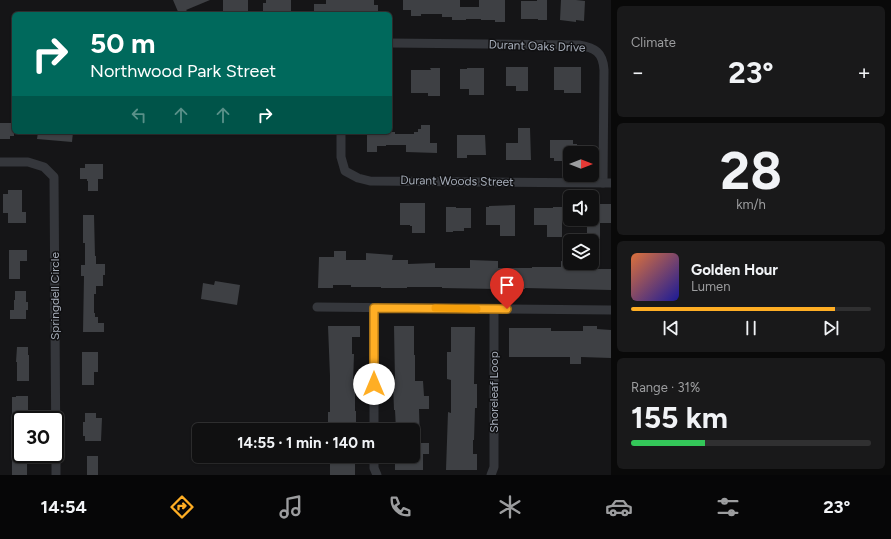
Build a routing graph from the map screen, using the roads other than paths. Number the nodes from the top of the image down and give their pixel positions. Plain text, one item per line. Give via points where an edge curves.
1 (392, 43) edge
2 (341, 134) edge
3 (0, 162) edge
4 (607, 183) edge
5 (317, 307) dead end
6 (374, 308) junction
7 (494, 309) junction
8 (611, 310) edge
9 (374, 423) edge
10 (374, 463) edge
11 (56, 475) edge
12 (377, 475) edge
13 (491, 475) edge

1 - 4 street, Durant Oaks Drive via 579,45 593,48 604,61
2 - 4 street, Durant Woods Street via 341,157 345,171 358,178
3 - 11 street, Springdell Circle via 28,162 44,167 54,178
5 - 6 street
6 - 7 street
6 - 9 street
7 - 8 street
7 - 13 street, Shoreleaf Loop via 494,467
10 - 12 street

